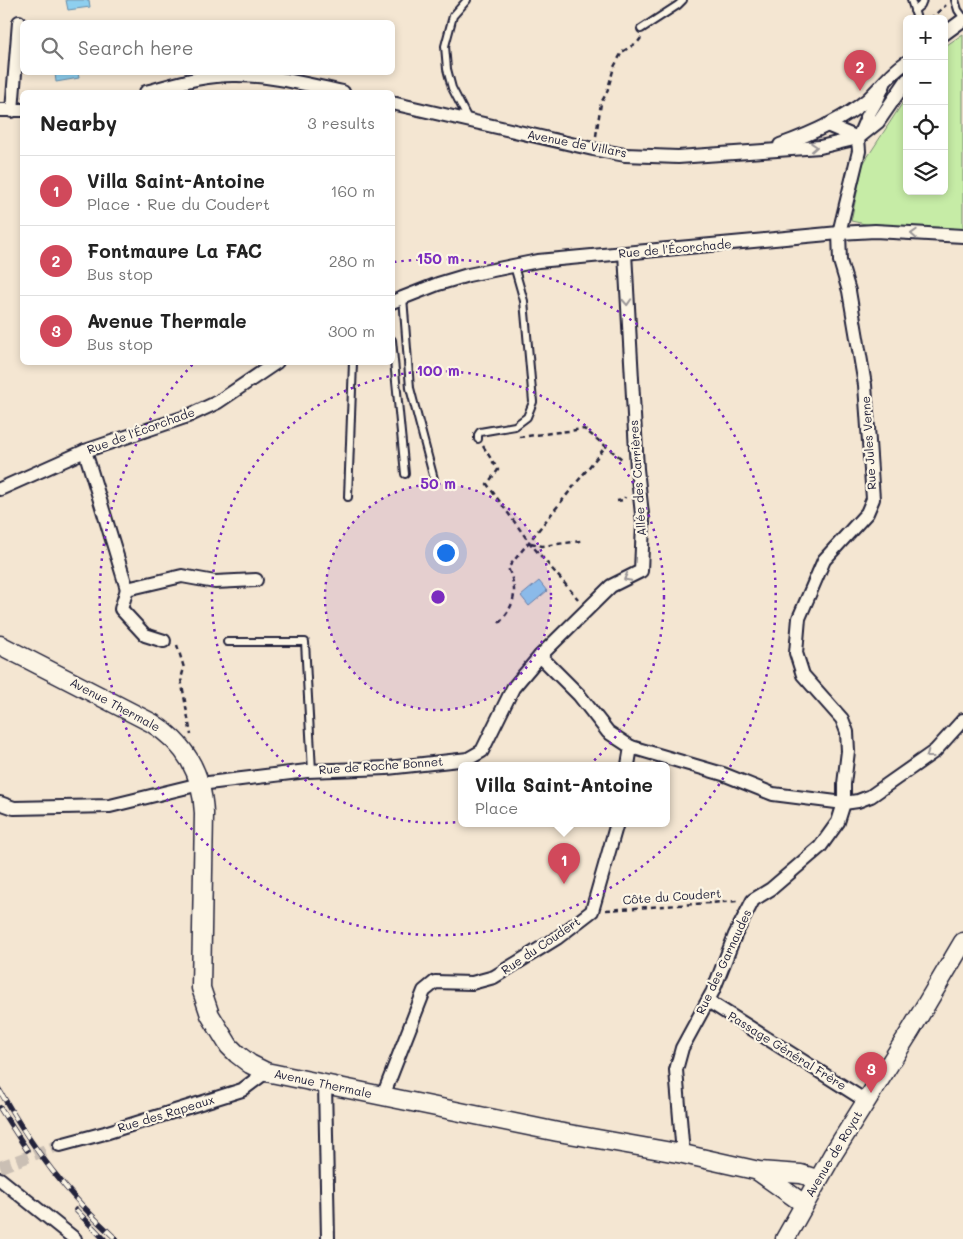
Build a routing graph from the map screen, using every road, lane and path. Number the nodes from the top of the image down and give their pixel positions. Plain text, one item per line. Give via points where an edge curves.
1 (467, 0) edge
2 (683, 0) edge
3 (912, 0) edge
4 (922, 0) edge
5 (954, 0) edge
6 (916, 15) edge
7 (935, 15) edge
8 (963, 18) edge
9 (19, 22) dead end
10 (641, 29) joint
11 (948, 30) edge
12 (903, 66) edge
13 (229, 75) edge
14 (245, 75) edge
15 (884, 84) junction
16 (903, 86) edge
17 (154, 90) edge
18 (333, 90) edge
19 (395, 104) edge
20 (12, 111) edge
21 (470, 122) junction
22 (827, 125) junction
23 (858, 138) junction
24 (593, 150) junction
25 (766, 150) junction
26 (839, 233) junction
27 (963, 236) edge
28 (625, 253) junction
29 (514, 266) junction
30 (398, 300) edge
31 (273, 365) edge
32 (353, 365) edge
33 (394, 365) edge
34 (518, 437) dead end
35 (478, 439) joint
36 (606, 446) junction
37 (85, 451) junction
38 (623, 467) dead end
39 (405, 474) dead end
40 (434, 479) dead end
41 (0, 489) edge
42 (626, 495) dead end
43 (348, 497) dead end
44 (617, 501) dead end
45 (581, 541) dead end
46 (530, 542) junction
47 (256, 580) dead end
48 (127, 589) junction
49 (580, 601) dead end
50 (499, 623) dead end
51 (170, 640) joint
52 (228, 642) dead end
53 (0, 645) edge
54 (540, 656) junction
55 (963, 720) edge
56 (179, 744) junction
57 (631, 747) junction
58 (628, 762) edge
59 (312, 771) junction
60 (200, 784) junction
61 (844, 803) junction
62 (1, 805) edge
63 (616, 827) edge
64 (753, 900) junction
65 (592, 911) junction
66 (963, 942) edge
67 (708, 1001) junction
68 (266, 1072) junction
69 (325, 1083) junction
70 (383, 1096) junction
71 (866, 1101) junction
72 (60, 1145) tunnel mouth
73 (683, 1154) junction
74 (759, 1172) junction
75 (0, 1179) edge
76 (818, 1180) junction
77 (804, 1204) junction
78 (75, 1239) edge
79 (328, 1239) edge
80 (784, 1239) edge

1 - 21 lane via 454,16 445,46 452,88
2 - 10 lane
3 - 6 lane
4 - 6 lane
5 - 7 path
5 - 8 lane
8 - 11 street
9 - 20 street
10 - 24 path via 642,37 622,52 614,68 601,103
12 - 15 street, Avenue de Villars
13 - 17 street via 195,79
14 - 18 street
15 - 22 street, Avenue de Villars via 860,105
15 - 23 street, Rue Jules Verne
16 - 23 street, Avenue de Villars via 878,122
19 - 21 street, Avenue de Villars
21 - 24 street, Avenue de Villars
22 - 23 street
22 - 25 street, Avenue de Villars
25 -> 23 street, Avenue de Villars via 820,147
23 - 26 street, Rue Jules Verne via 859,151
24 - 25 street, Avenue de Villars via 678,157
27 -> 26 street, Rue de l'Écorchade
26 - 28 street, Rue de l'Écorchade
26 - 61 street, Rue Jules Verne via 840,261 849,291 865,385 873,499 867,513 824,560 799,618 796,653 803,675 842,719 847,732
28 - 29 street, Rue de l'Écorchade
28 -> 54 street, Allée des Carrières via 643,523 641,570 611,586
29 - 30 street, Rue de l'Écorchade via 468,275
29 - 35 lane via 524,301 533,402 527,417 515,426 480,432
30 - 40 lane via 410,388
31 - 37 street, Rue de l'Écorchade via 218,402 188,416
32 - 43 lane
33 - 39 lane
34 - 36 path via 584,429
35 - 46 path via 498,470 487,484
36 - 38 path via 622,458
36 - 46 path
37 - 41 street, Rue de l'Écorchade
37 - 48 street
42 - 44 path via 624,500
45 - 46 path via 542,546
46 - 49 path
46 - 50 path via 508,568 514,581 514,596 511,607
47 - 48 street via 215,582 182,576
48 - 51 street via 121,609 145,635
51 - 56 path via 184,668 181,679 191,735
52 - 59 lane via 305,642
53 - 56 main road, Avenue Thermale via 152,722
54 - 57 street via 579,695 608,732
54 - 59 street, Rue de Roche Bonnet via 513,688 482,751 468,759 387,768
55 -> 61 street via 934,751 871,796
56 - 60 main road, Avenue Thermale via 192,763
57 - 58 street
57 - 61 street via 722,774 773,794
59 - 60 street, Rue de Roche Bonnet
60 - 62 street, Rue de Roche Bonnet via 110,806 14,808
60 - 68 main road, Avenue Thermale via 204,813 200,978 203,998 229,1046 250,1064
61 - 64 street, Rue des Garnaudes via 838,822 820,847
63 - 65 street, Rue du Coudert
64 - 65 path, Côte du Coudert
64 - 67 street, Rue des Garnaudes
65 - 70 street, Rue du Coudert via 557,938 494,977 472,983 435,982 424,991
66 - 71 main road, Avenue de Royat
67 - 71 street, Passage Général Frère
67 - 73 street, Rue des Garnaudes via 682,1048 676,1070
68 - 69 main road, Avenue Thermale
68 - 72 street, Rue des Rapeaux via 242,1090
69 - 70 main road, Avenue Thermale
69 - 79 street
70 - 73 main road, Avenue Thermale
71 - 76 main road, Avenue de Royat
73 - 74 main road, Avenue Thermale
74 - 76 main road, Avenue Thermale via 801,1174
74 - 77 main road, Avenue Thermale
75 - 78 street
76 - 77 main road, Avenue de Royat
77 - 80 main road, Avenue de Royat

